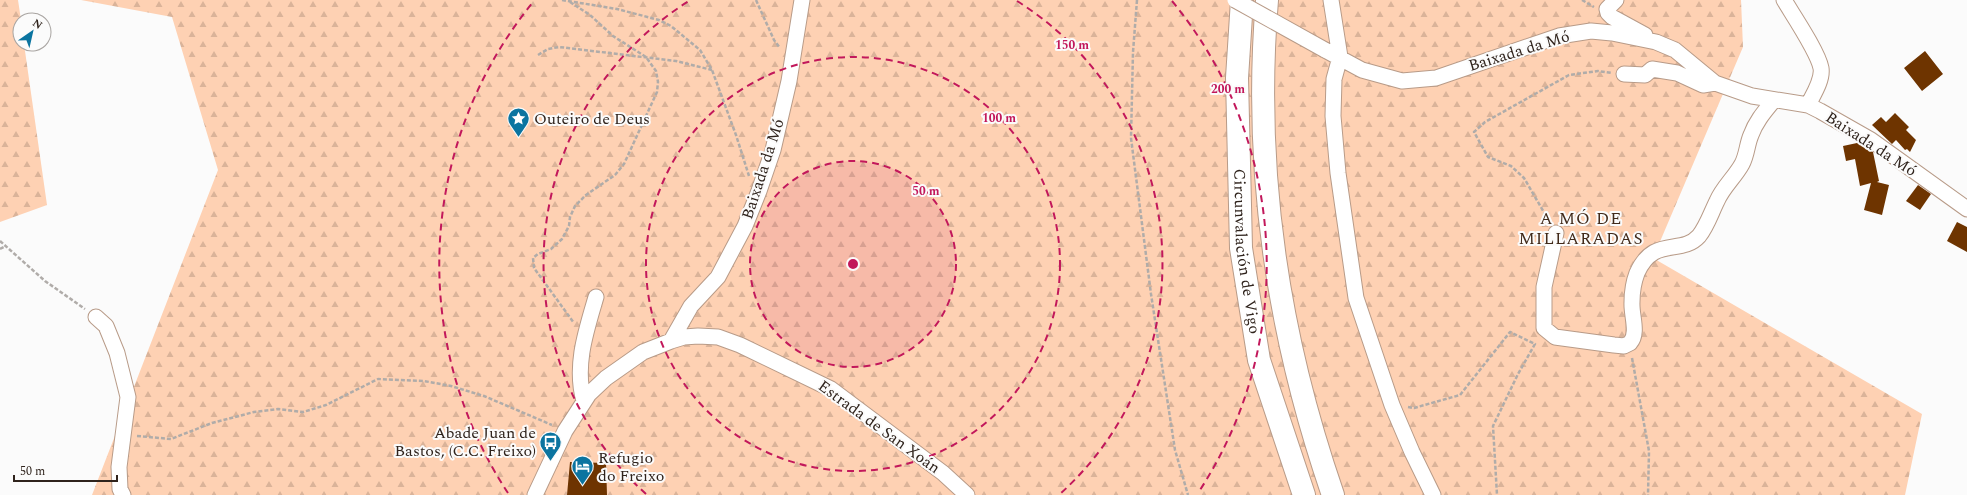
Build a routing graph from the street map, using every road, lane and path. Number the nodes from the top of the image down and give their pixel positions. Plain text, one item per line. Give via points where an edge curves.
1 (562, 0) edge
2 (756, 0) edge
3 (802, 0) edge
4 (1137, 0) edge
5 (1235, 0) edge
6 (1242, 0) edge
7 (1267, 0) edge
8 (1331, 0) edge
9 (1616, 0) edge
10 (1784, 0) edge
11 (570, 2) junction
12 (1656, 42) junction
13 (538, 55) dead end
14 (646, 57) junction
15 (1340, 57) junction
16 (792, 62) junction
17 (712, 70) junction
18 (1624, 74) joint
19 (1715, 83) junction
20 (1774, 100) junction
21 (1808, 105) junction
22 (759, 191) junction
23 (1967, 209) edge
24 (1556, 234) joint
25 (0, 241) edge
26 (7, 246) junction
27 (0, 249) edge
28 (596, 297) dead end
29 (96, 317) joint
30 (584, 338) junction
31 (671, 340) junction
32 (1630, 344) junction
33 (584, 401) junction
34 (1392, 405) junction
35 (565, 431) junction
36 (123, 436) junction
37 (123, 495) edge
38 (535, 495) edge
39 (967, 495) edge
40 (1188, 495) edge
41 (1304, 495) edge
42 (1333, 495) edge
43 (1433, 495) edge
44 (1497, 495) edge
45 (1648, 495) edge

1 - 11 path
2 - 16 path via 774,40
3 - 16 street, Baixada da Mó
4 - 40 path via 1131,138 1151,294 1176,450
5 - 15 street, Baixada da Mó, bridge
6 - 41 highway, Circunvalación de Vigo via 1237,78 1241,248 1259,360
7 - 42 highway, Circunvalación de Vigo via 1263,39 1264,135 1275,265 1300,386
8 - 15 street
9 - 12 street via 1607,9 1608,13
10 - 21 street via 1821,68 1820,80
11 - 14 path via 590,15 612,36
11 - 17 path via 618,9 671,26 700,50
12 - 15 street, Baixada da Mó via 1591,31 1559,36 1436,78 1402,81 1362,70
12 - 19 street, Baixada da Mó via 1675,50
13 - 14 path via 548,49 559,48
14 - 17 path
14 - 30 path via 656,71 657,92 624,164 615,175 586,195 576,206 562,239 551,249 533,258 534,268
15 - 34 street via 1334,79 1333,116 1338,173 1356,298
16 - 22 street, Baixada da Mó via 773,150
17 - 22 path via 750,179
18 - 19 street via 1644,75 1652,69 1677,74 1703,85
18 - 24 path via 1598,71 1569,75 1485,122 1474,132 1488,157 1510,166 1524,178
19 - 20 street, Baixada da Mó via 1752,96
20 - 21 street, Baixada da Mó
20 - 32 street via 1758,118 1743,163 1723,189 1699,235 1683,246 1663,248 1643,262 1634,284 1634,335
21 - 23 street, Baixada da Mó via 1871,140
22 - 31 street, Baixada da Mó via 745,226 718,277 691,306
24 - 32 street via 1544,287 1544,328 1554,337 1624,346
25 - 26 path
26 - 27 path
26 - 29 path via 45,282
28 - 30 street
29 - 36 street via 106,326 117,353 128,397
30 - 33 street via 579,372
31 - 33 street, Estrada de San Xoán via 643,352 606,378
31 - 39 street, Estrada de San Xoán via 684,337 718,337 831,389 943,473
32 - 45 path via 1649,451
33 - 35 street, Estrada de San Xoán
34 - 43 street
34 - 44 path via 1414,408 1460,395 1510,332 1535,344 1493,426
35 - 36 path via 520,410 451,386 424,381 378,379 326,405 303,412 278,409 254,412 212,423 171,439
35 - 38 street, Estrada de San Xoán
36 - 37 street via 119,467 120,489

